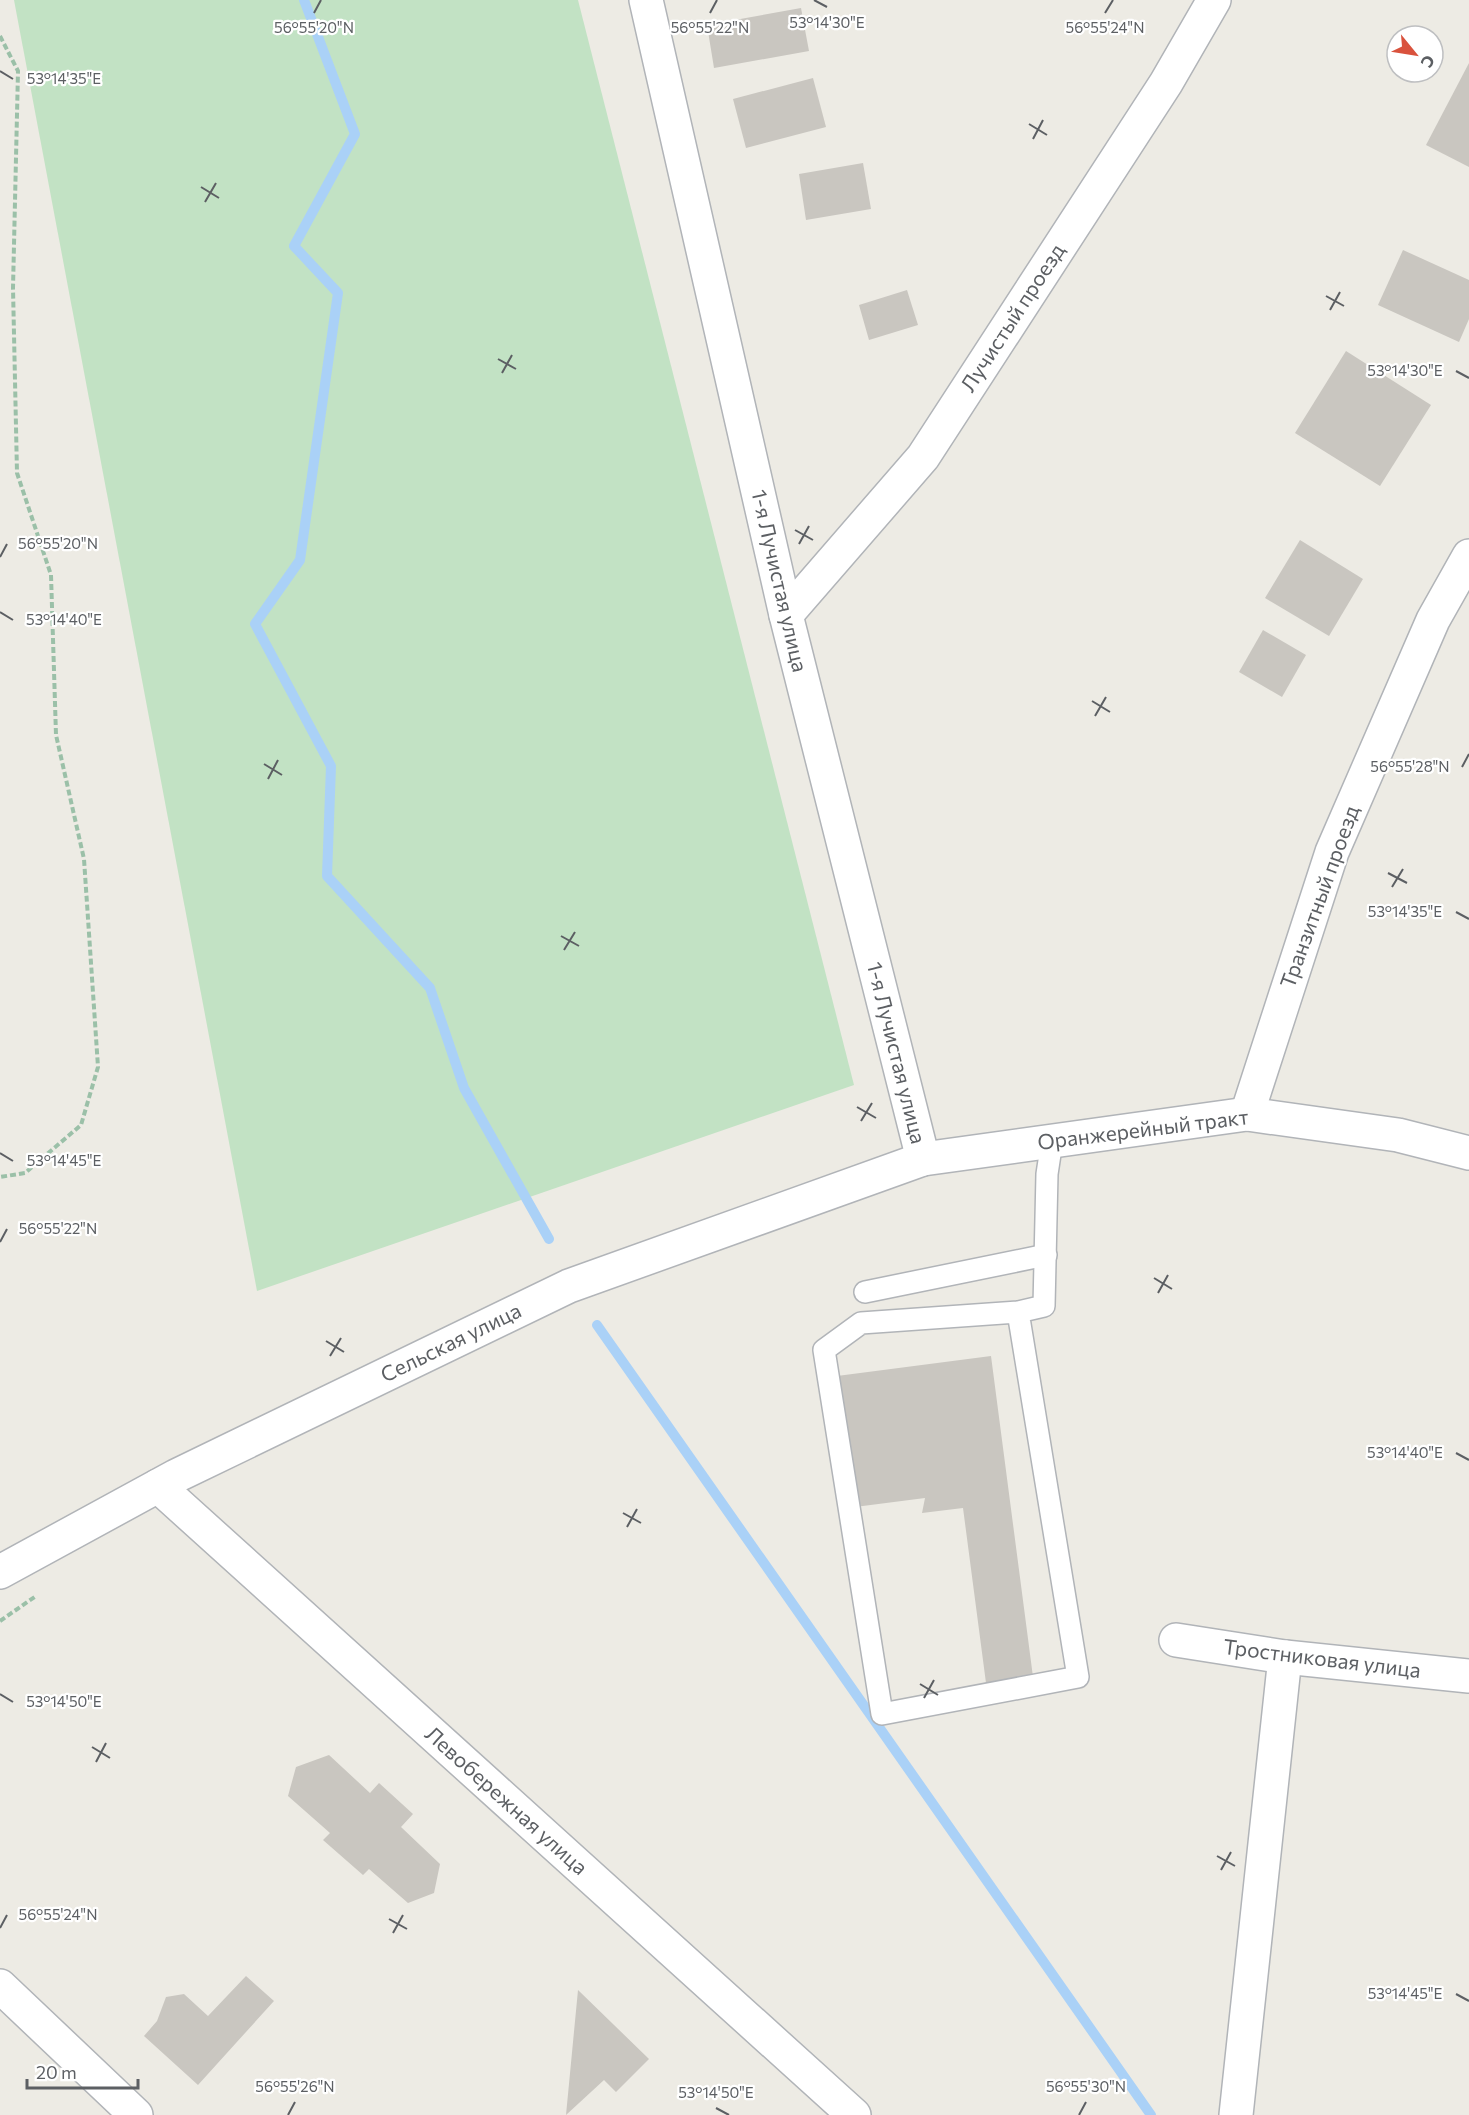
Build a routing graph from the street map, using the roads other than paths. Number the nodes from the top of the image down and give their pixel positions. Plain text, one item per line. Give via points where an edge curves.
1 (646, 0) edge
2 (1214, 0) edge
3 (1469, 556) edge
4 (786, 615) junction
5 (1247, 1114) junction
6 (1052, 1141) junction
7 (1469, 1153) edge
8 (923, 1159) junction
9 (1046, 1255) junction
10 (865, 1292) dead end
11 (1018, 1312) junction
12 (158, 1486) junction
13 (0, 1572) edge
14 (1176, 1640) dead end
15 (1285, 1658) junction
16 (1469, 1676) edge
17 (0, 1986) edge
18 (136, 2115) edge
19 (854, 2115) edge
20 (1236, 2115) edge

1 - 4 street, 1-я Лучистая улица
2 - 4 street, Лучистый проезд via 1166,83 923,458
3 - 5 street, Транзитный проезд via 1433,620 1332,852
4 - 8 street, 1-я Лучистая улица
5 - 6 street, Оранжерейный тракт
5 - 7 street, Оранжерейный тракт via 1398,1136
6 - 8 street, Оранжерейный тракт
6 - 9 lane via 1047,1174
8 - 12 street, Сельская улица via 569,1286
9 - 10 lane
9 - 11 lane via 1044,1306
11 - 11 lane via 1078,1677 882,1714 824,1350 861,1323
12 - 13 street, Сельская улица
12 - 19 street, Левобережная улица
14 - 15 street, Тростниковая улица
15 - 16 street, Тростниковая улица
15 - 20 street
17 - 18 street

